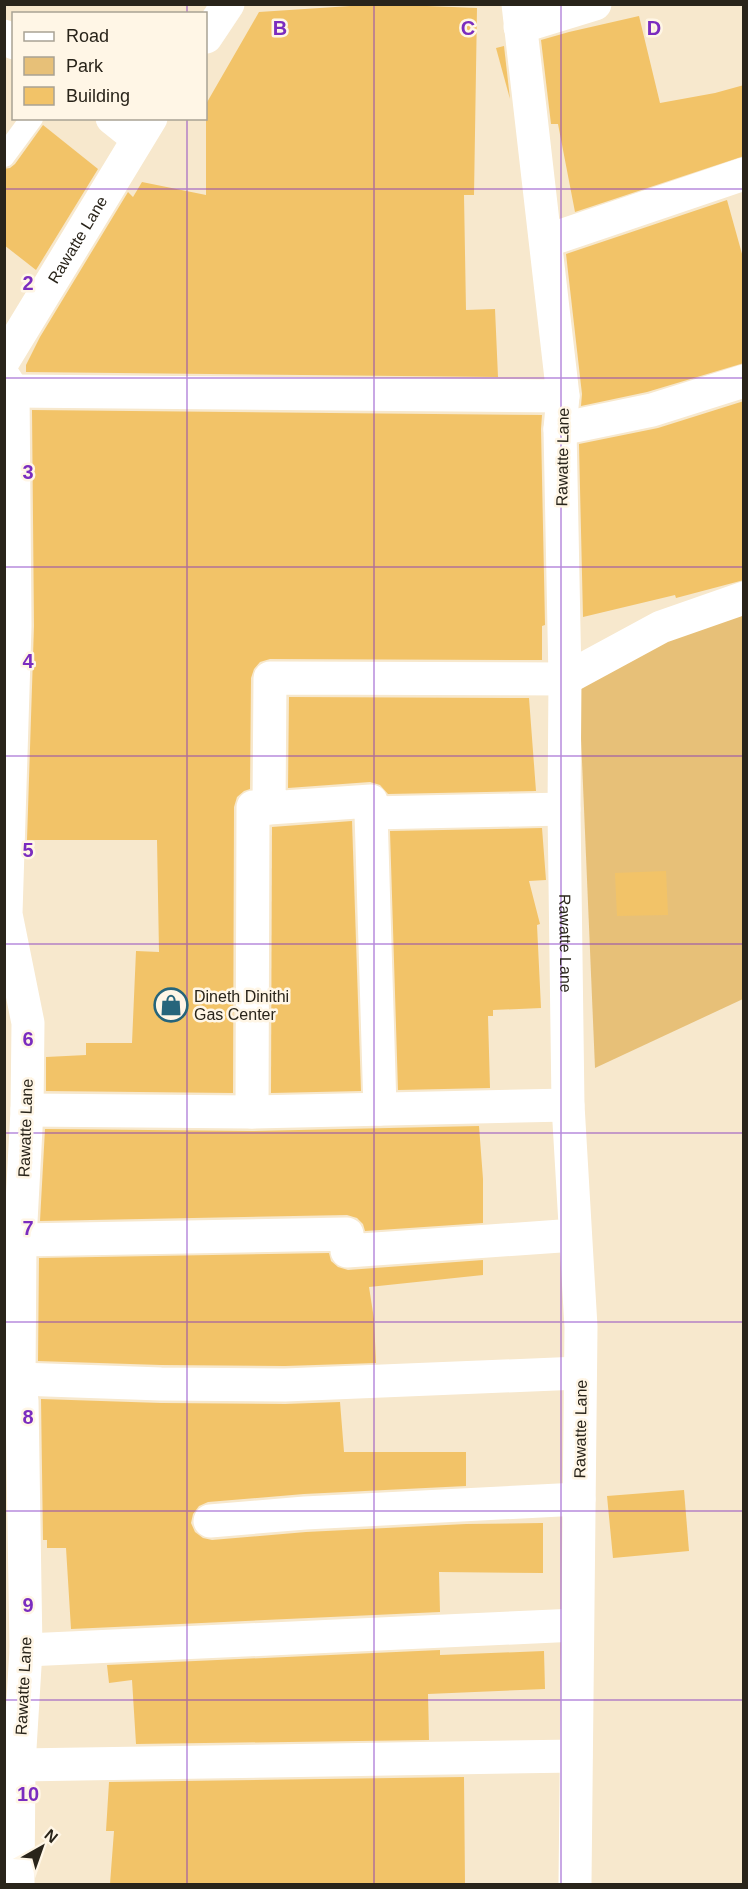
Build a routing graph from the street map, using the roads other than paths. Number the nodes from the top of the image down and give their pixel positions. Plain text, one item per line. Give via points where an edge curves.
1 (228, 4) edge
2 (595, 4) edge
3 (519, 16) edge
4 (207, 36) edge
5 (31, 120) edge
6 (133, 125) edge
7 (4, 156) edge
8 (744, 174) edge
9 (546, 241) junction
10 (4, 360) edge
11 (744, 381) edge
12 (9, 384) edge
13 (563, 396) junction
14 (560, 429) junction
15 (744, 598) edge
16 (10, 626) edge
17 (565, 680) junction
18 (269, 808) junction
19 (564, 809) junction
20 (371, 813) junction
21 (568, 1105) junction
22 (380, 1109) junction
23 (27, 1110) junction
24 (252, 1112) junction
25 (575, 1235) junction
26 (20, 1240) junction
27 (580, 1373) junction
28 (15, 1394) edge
29 (579, 1499) junction
30 (210, 1521) dead end
31 (578, 1625) junction
32 (26, 1650) junction
33 (576, 1756) junction
34 (19, 1765) junction
35 (18, 1884) edge
36 (575, 1884) edge

1 - 4 street
2 - 3 street
3 - 9 street, Rawatte Lane
5 - 7 lane
6 - 10 street, Rawatte Lane
8 - 9 street
9 - 13 street, Rawatte Lane
11 - 14 street via 652,410
12 - 13 street
12 - 16 street, Rawatte Lane
13 - 14 street, Rawatte Lane
14 - 17 street, Rawatte Lane
15 - 17 street via 661,627
16 - 23 street, Rawatte Lane via 6,914 28,1023
17 - 18 street via 270,678
17 - 19 street, Rawatte Lane
18 - 20 street via 372,801
18 - 24 street via 254,807
19 - 20 street
19 - 21 street, Rawatte Lane
20 - 22 street
21 - 22 street
21 - 25 street, Rawatte Lane
22 - 24 street
23 - 24 street
23 - 26 street, Rawatte Lane
25 - 26 street via 347,1251 347,1234
25 - 27 street, Rawatte Lane
26 - 28 street, Rawatte Lane
27 - 28 street via 285,1385 161,1384
27 - 29 street, Rawatte Lane
28 - 32 street, Rawatte Lane
29 - 30 street
29 - 31 street, Rawatte Lane
31 - 32 street
31 - 33 street, Rawatte Lane
32 - 34 street, Rawatte Lane
33 - 34 street
33 - 36 street, Rawatte Lane
34 - 35 street, Rawatte Lane

